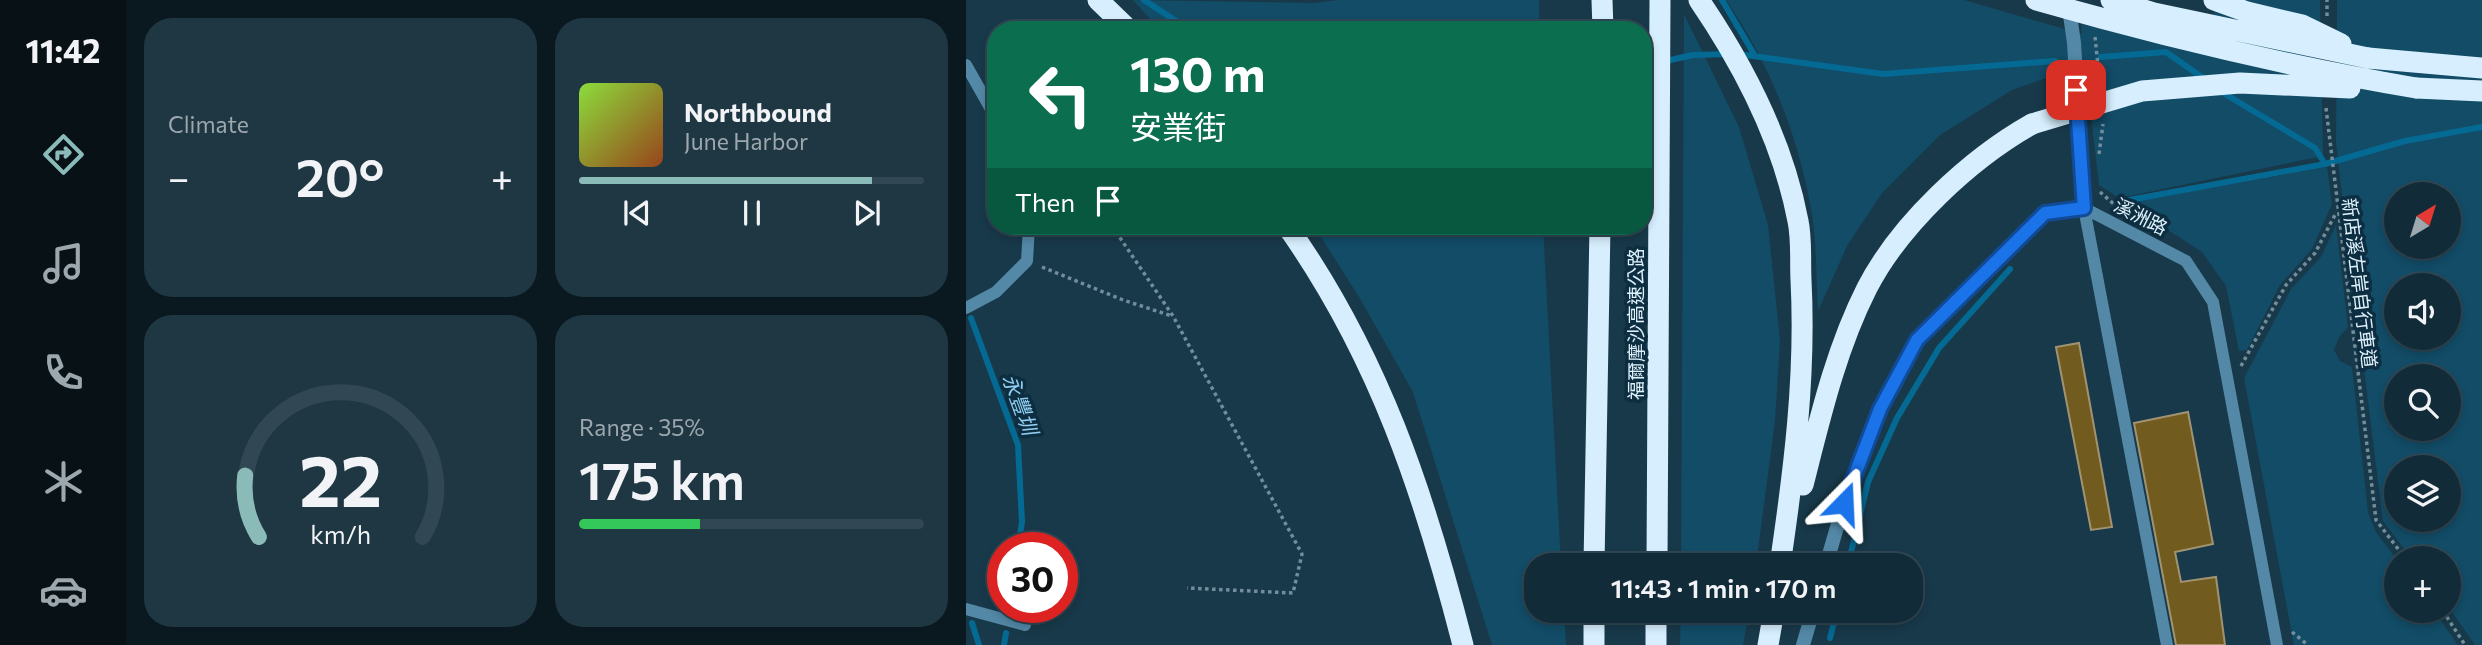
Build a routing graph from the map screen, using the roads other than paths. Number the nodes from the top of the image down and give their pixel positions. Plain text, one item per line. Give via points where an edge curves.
1 (1098, 0) edge
2 (1602, 0) edge
3 (1660, 0) edge
4 (1699, 0) edge
5 (2036, 0) edge
6 (2067, 0) edge
7 (2111, 0) edge
8 (2214, 0) edge
9 (1120, 21) edge
10 (1603, 21) edge
11 (2368, 58) junction
12 (966, 65) edge
13 (2482, 68) edge
14 (2416, 88) junction
15 (2482, 92) edge
16 (987, 102) edge
17 (2084, 208) junction
18 (1028, 235) edge
19 (1293, 235) edge
20 (1600, 235) edge
21 (966, 308) edge
22 (1594, 553) edge
23 (1657, 553) edge
24 (1783, 553) edge
25 (1785, 553) edge
26 (1829, 553) edge
27 (966, 609) edge
28 (1594, 623) edge
29 (1656, 623) edge
30 (1771, 623) edge
31 (1809, 623) edge
32 (1025, 625) dead end
33 (1463, 645) edge
34 (1594, 645) edge
35 (1656, 645) edge
36 (1768, 645) edge
37 (1803, 645) edge
38 (2167, 645) edge
39 (2277, 645) edge

1 - 9 highway
2 - 10 highway
3 - 23 highway, 福爾摩沙高速公路
4 - 24 highway via 1753,90 1798,223 1804,335
5 - 14 highway, bridge via 2190,43
6 - 17 street
7 - 11 highway, bridge
8 - 11 highway, bridge via 2302,25
11 - 13 highway
12 - 16 lane
14 - 15 highway
14 - 25 highway, bridge via 2239,83 2141,91 2032,124 1998,144 1931,204 1868,286 1825,400
17 - 26 street via 2045,213 1917,340 1880,409
17 - 38 lane, 溪洲路
17 - 39 lane, 溪洲路 via 2186,261 2213,302
18 - 21 lane via 1027,261 996,292
19 - 33 highway via 1334,299 1390,411 1426,508
20 - 22 highway, 福爾摩沙高速公路
27 - 32 lane
28 - 34 highway
29 - 35 highway
30 - 36 highway
31 - 37 street

